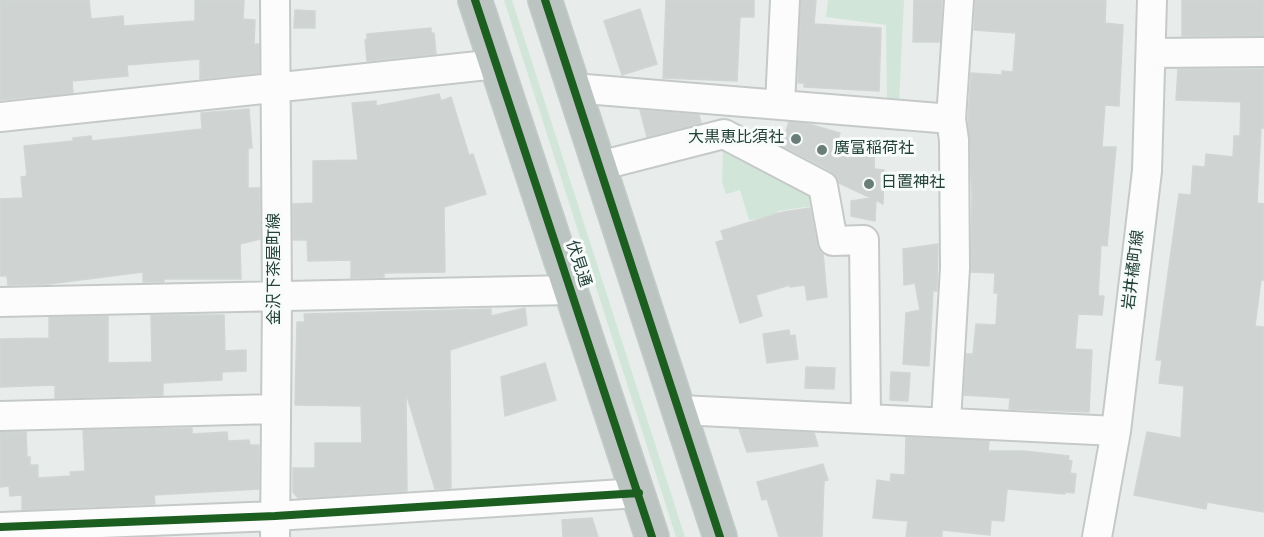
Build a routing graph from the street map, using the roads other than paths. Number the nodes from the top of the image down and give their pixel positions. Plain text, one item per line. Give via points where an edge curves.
1 (275, 0) edge
2 (475, 0) edge
3 (545, 0) edge
4 (785, 0) edge
5 (959, 0) edge
6 (1152, 0) edge
7 (1264, 52) edge
8 (1150, 53) junction
9 (496, 64) junction
10 (573, 88) junction
11 (276, 90) junction
12 (780, 105) junction
13 (0, 117) edge
14 (951, 119) junction
15 (599, 166) junction
16 (571, 290) junction
17 (277, 299) junction
18 (0, 302) edge
19 (275, 409) junction
20 (680, 410) junction
21 (0, 416) edge
22 (866, 418) junction
23 (946, 422) junction
24 (1116, 431) junction
25 (639, 493) junction
26 (275, 526) edge
27 (0, 527) edge
28 (652, 537) edge
29 (720, 537) edge
30 (1097, 537) edge

1 - 11 street, 金沢下茶屋町線
2 - 9 highway, 伏見通
3 - 10 highway
4 - 12 street
5 - 14 street
6 - 8 street, 岩井橘町線
7 - 8 street
8 - 24 street, 岩井橘町線 via 1147,171
9 - 11 street
9 - 16 highway, 伏見通
10 - 12 street
10 - 15 highway
11 - 13 street
11 - 17 street, 金沢下茶屋町線
12 - 14 street
14 - 23 street via 955,268
15 - 20 highway
15 - 22 street via 724,134 823,186 833,241 864,240
16 - 17 street
16 - 25 highway, 伏見通
17 - 18 street
17 - 19 street, 金沢下茶屋町線
19 - 21 street
19 - 26 street, 金沢下茶屋町線
20 - 22 street
20 - 29 highway
22 - 23 street
23 - 24 street
24 - 30 street, 岩井橘町線
25 - 26 street
25 - 28 highway, 伏見通
26 - 27 street

